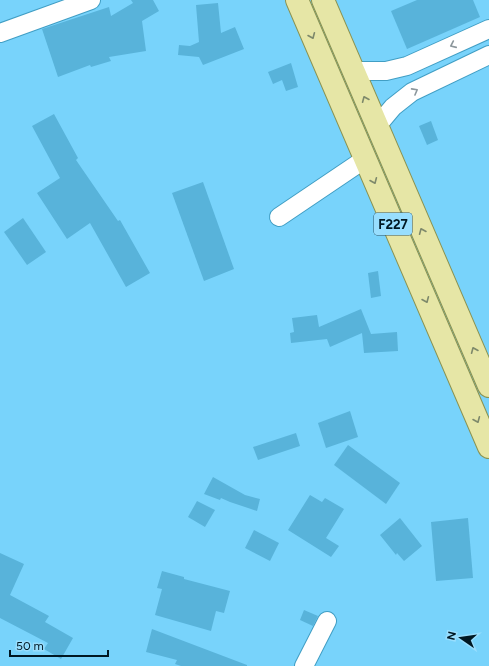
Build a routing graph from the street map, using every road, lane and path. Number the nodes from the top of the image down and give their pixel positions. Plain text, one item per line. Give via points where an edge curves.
1 (91, 0) edge
2 (297, 0) edge
3 (323, 0) edge
4 (489, 29) edge
5 (0, 33) edge
6 (489, 55) edge
7 (353, 71) junction
8 (376, 126) junction
9 (365, 159) junction
10 (279, 216) dead end
11 (489, 386) edge
12 (489, 447) edge
13 (327, 621) dead end
14 (304, 666) edge

1 - 5 street
2 -> 9 main road, F227
3 - 7 main road, F227
4 -> 7 street via 407,66 386,71
8 -> 6 street via 393,107 412,92
8 -> 7 main road, F227
11 -> 8 main road, F227
9 - 10 street
9 -> 12 main road, F227
13 - 14 street

